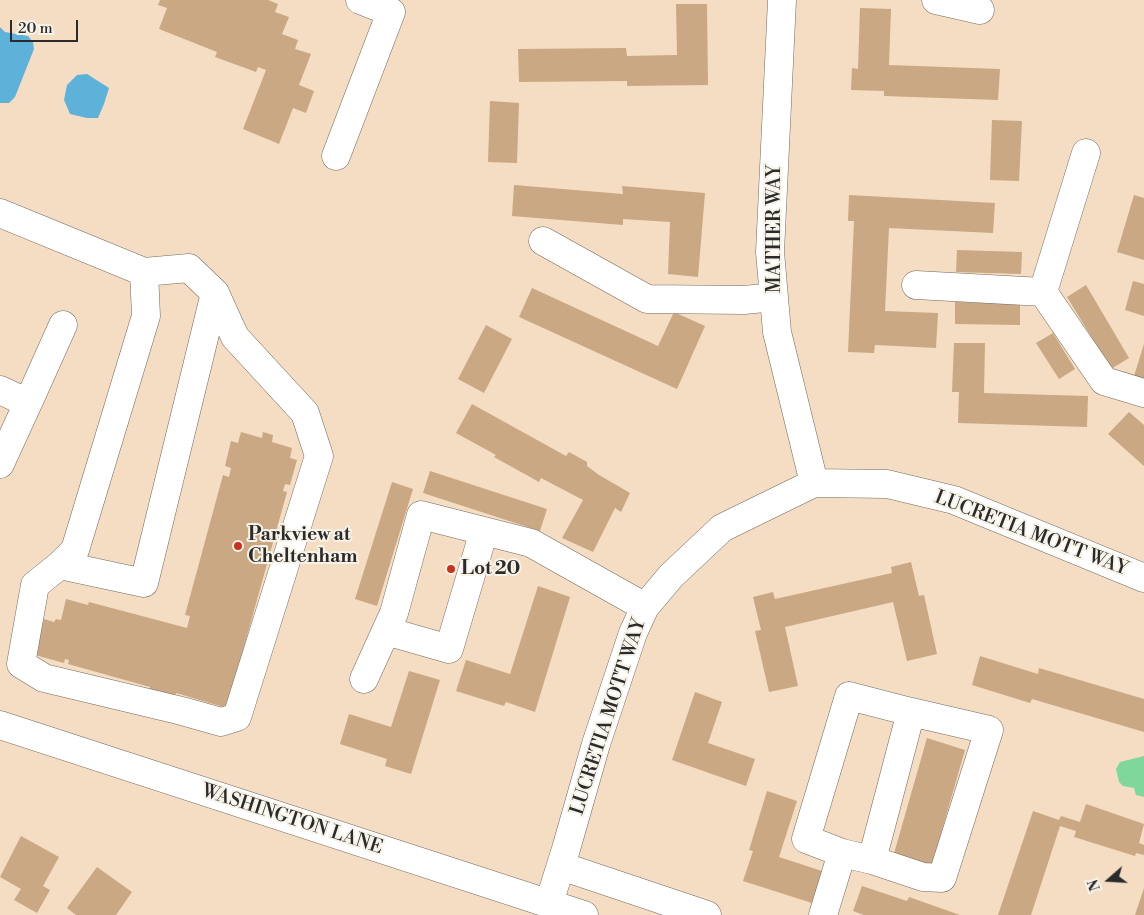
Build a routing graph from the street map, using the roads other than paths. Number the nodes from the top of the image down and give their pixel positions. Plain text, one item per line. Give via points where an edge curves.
1 (360, 0) edge
2 (782, 0) edge
3 (936, 0) edge
4 (393, 6) edge
5 (980, 10) dead end
6 (1086, 153) dead end
7 (336, 156) dead end
8 (0, 213) edge
9 (543, 241) dead end
10 (144, 272) junction
11 (916, 285) dead end
12 (1043, 292) junction
13 (215, 293) junction
14 (774, 297) junction
15 (63, 325) dead end
16 (0, 390) edge
17 (1144, 393) edge
18 (28, 402) junction
19 (0, 464) edge
20 (814, 483) junction
21 (484, 531) junction
22 (60, 565) junction
23 (1144, 578) edge
24 (645, 607) junction
25 (386, 631) junction
26 (364, 678) dead end
27 (911, 712) junction
28 (0, 726) edge
29 (842, 852) junction
30 (872, 860) junction
31 (561, 866) junction
32 (549, 903) junction
33 (584, 915) edge
34 (707, 915) edge
35 (823, 915) edge

1 - 4 street
2 - 14 street, MATHER WAY via 770,252
3 - 5 street
4 - 7 street
6 - 12 street
8 - 10 street
9 - 14 street via 647,299 744,300
10 - 13 street via 189,268
10 - 22 street via 146,316 75,550
11 - 12 street
12 - 17 street via 1104,381
13 - 22 street via 144,583
13 - 22 street via 236,337 305,413 319,456 237,717 220,722 44,678 21,664 35,585
14 - 20 street, MATHER WAY via 776,332
15 - 18 street
16 - 18 street
18 - 19 street
20 - 23 street, LUCRETIA MOTT WAY via 887,484 954,500
20 - 24 street, LUCRETIA MOTT WAY via 722,528 671,576
21 - 24 street via 531,543
21 - 25 street via 421,515
21 - 25 street via 449,649
24 - 31 street, LUCRETIA MOTT WAY via 633,633 596,744
25 - 26 street
27 - 29 street via 849,696 806,839
27 - 30 street
27 - 30 street via 989,730 942,878 923,877
28 - 32 street, WASHINGTON LANE
29 - 30 street
29 - 35 street
31 - 32 street, LUCRETIA MOTT WAY
31 - 34 street
32 - 33 street, WASHINGTON LANE

